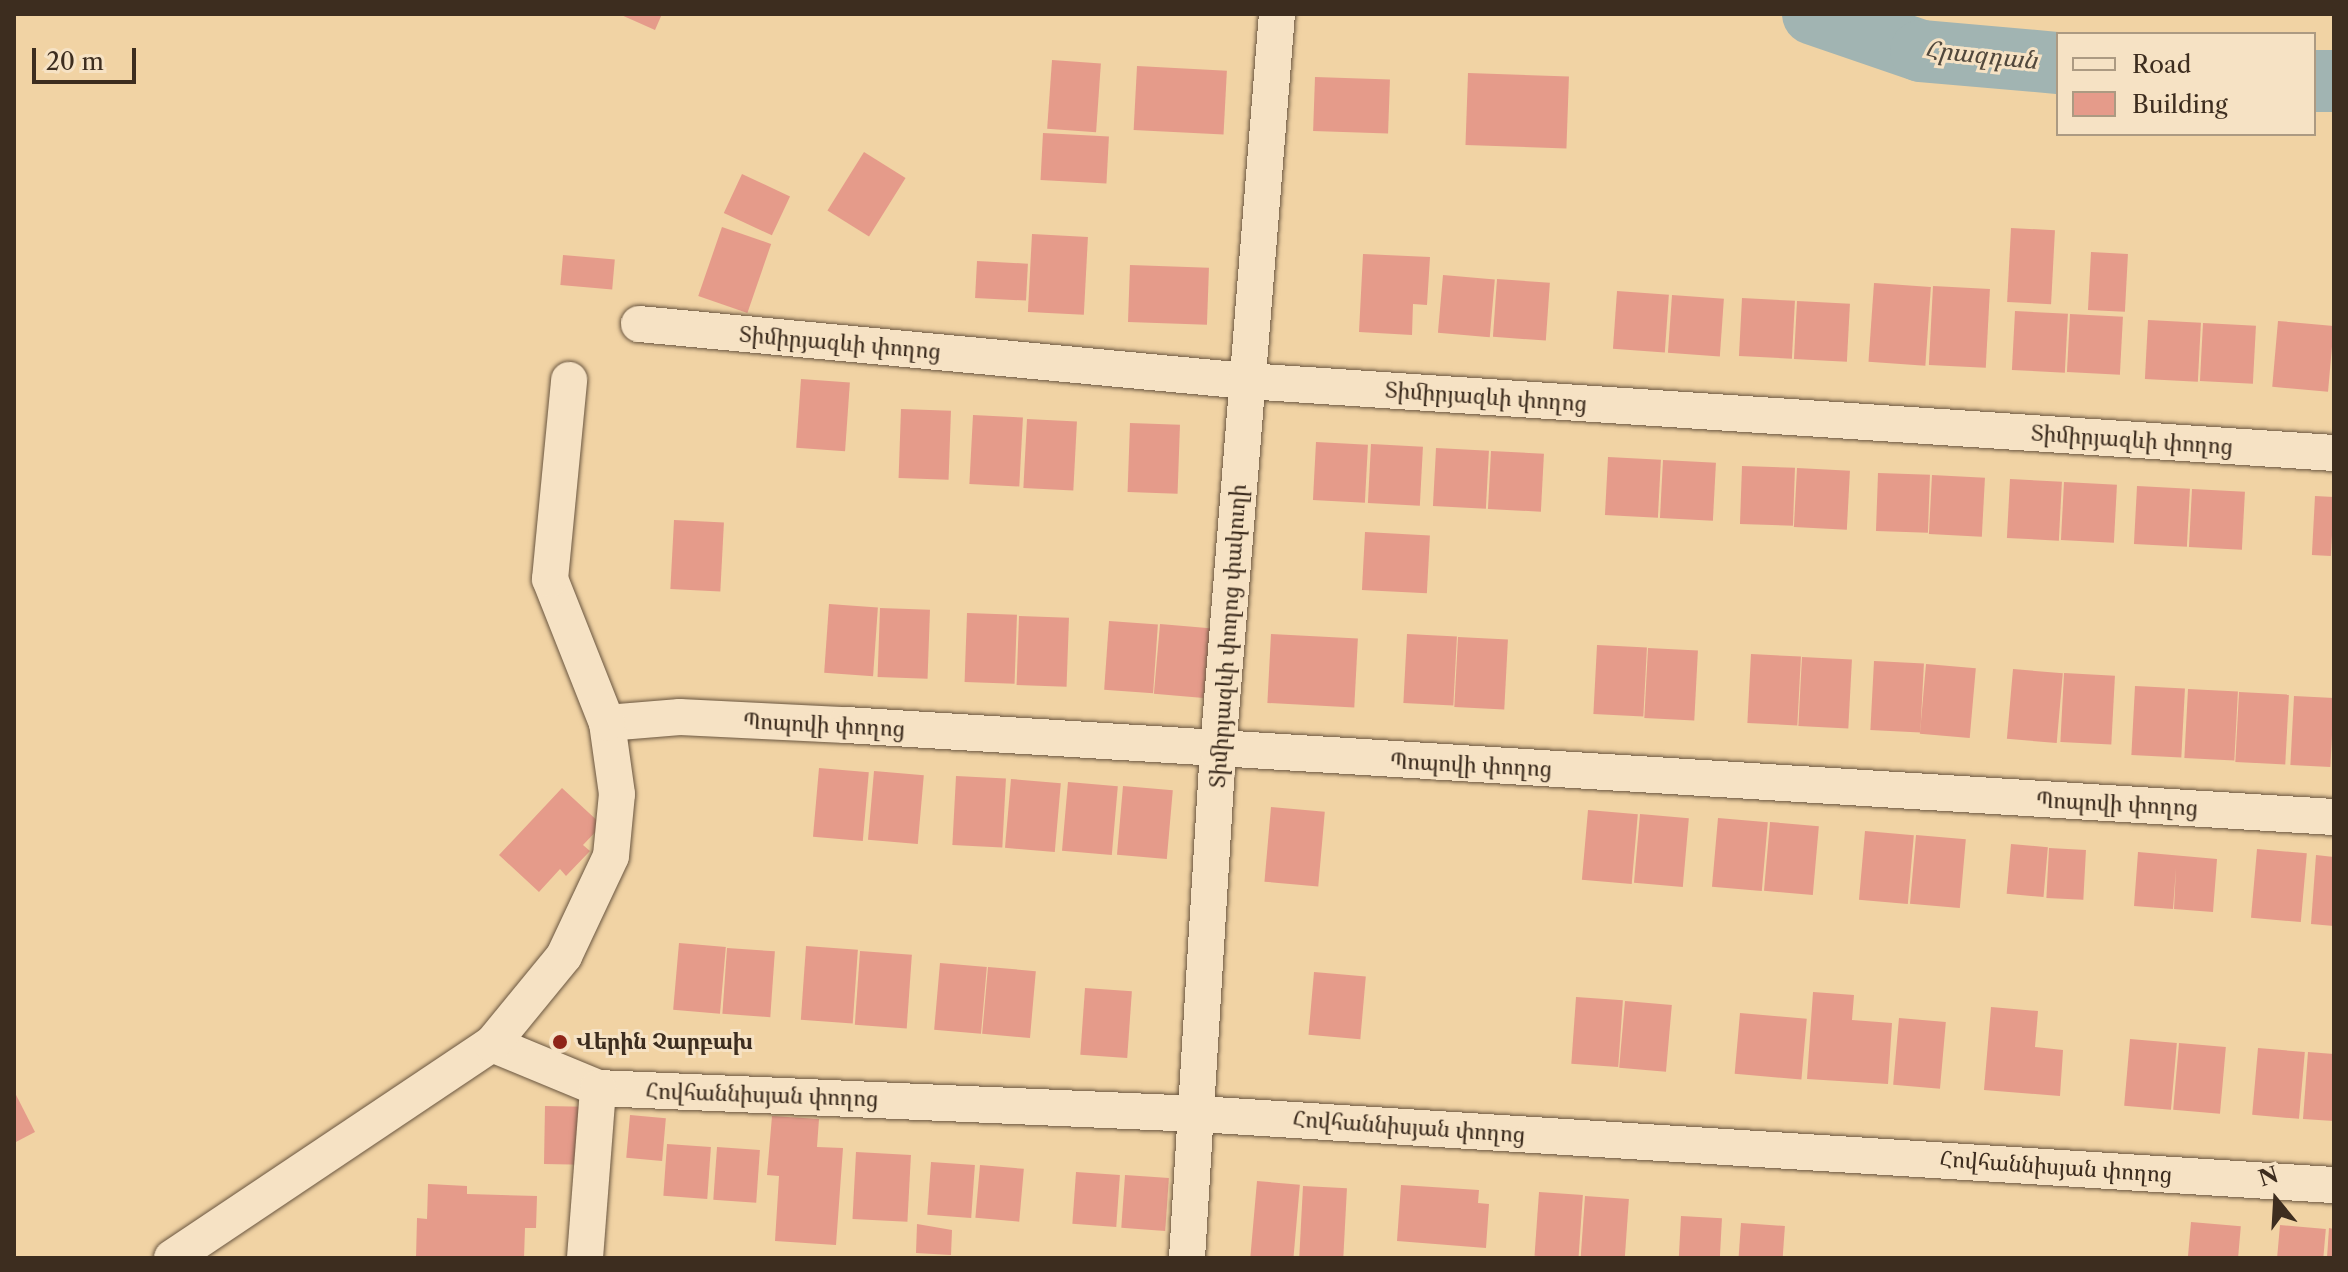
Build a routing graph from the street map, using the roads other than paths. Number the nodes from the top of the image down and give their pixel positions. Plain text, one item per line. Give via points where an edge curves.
1 (1277, 14) edge
2 (639, 324) dead end
3 (569, 380) dead end
4 (1247, 381) junction
5 (2334, 453) edge
6 (607, 723) junction
7 (1218, 750) junction
8 (2334, 817) edge
9 (492, 1044) junction
10 (598, 1088) junction
11 (1198, 1114) junction
12 (2334, 1185) edge
13 (172, 1258) edge
14 (585, 1258) edge
15 (1187, 1258) edge

1 - 4 street, Տիմիրյազևի փողոց փակուղի
2 - 4 street, Տիմիրյազևի փողոց
3 - 6 street via 550,579
4 - 5 street, Տիմիրյազևի փողոց
4 - 7 street, Տիմիրյազևի փողոց փակուղի
6 - 7 street, Պոպովի փողոց via 737,719
6 - 9 street via 617,794 611,856 564,956
7 - 8 street, Պոպովի փողոց
7 - 11 street, Տիմիրյազևի փողոց փակուղի
9 - 10 street, Հովհաննիսյան փողոց
9 - 13 street
10 - 11 street, Հովհաննիսյան փողոց
10 - 14 street
11 - 12 street, Հովհաննիսյան փողոց
11 - 15 street, Տիմիրյազևի փողոց փակուղի

